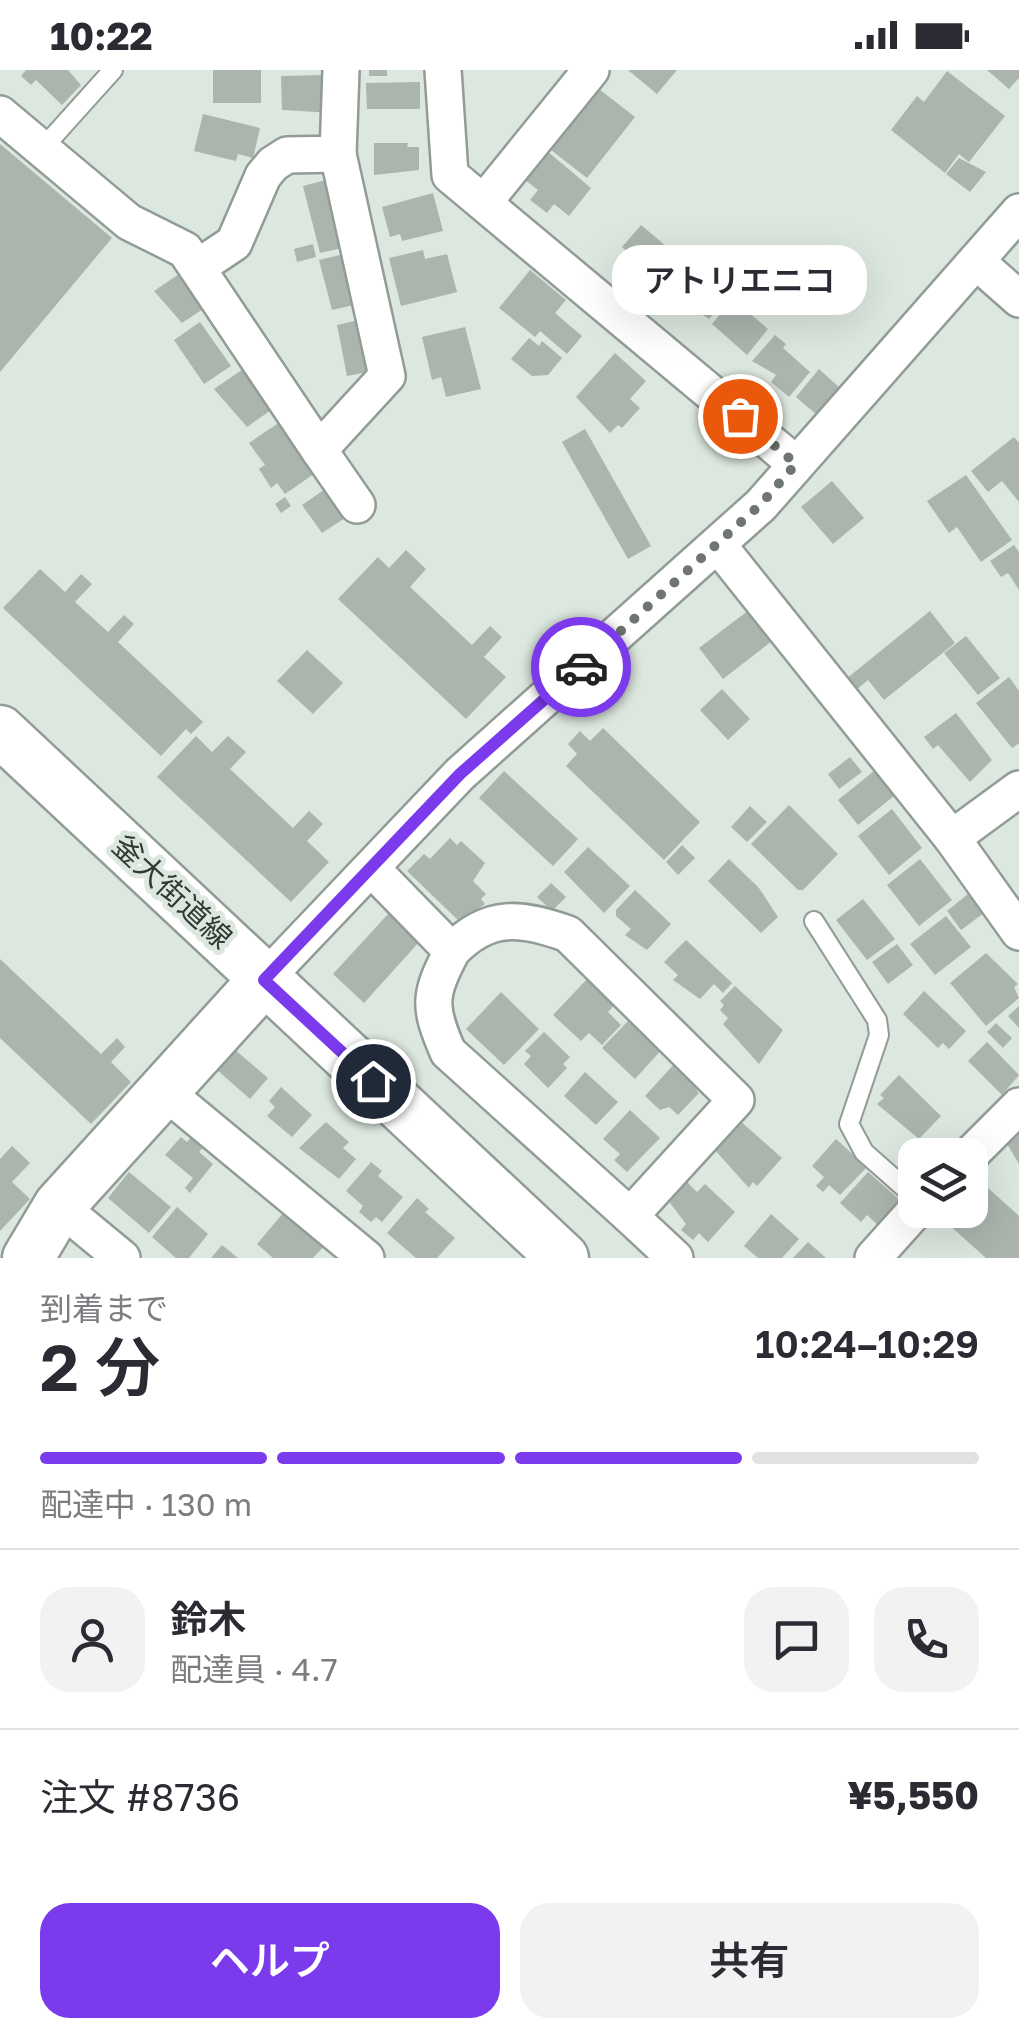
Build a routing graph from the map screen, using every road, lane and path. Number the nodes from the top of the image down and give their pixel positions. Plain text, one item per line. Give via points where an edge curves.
1 (113, 70) edge
2 (341, 70) edge
3 (444, 70) edge
4 (591, 70) edge
5 (0, 114) edge
6 (42, 149) junction
7 (338, 154) junction
8 (484, 202) junction
9 (1019, 212) edge
10 (976, 262) junction
11 (198, 267) junction
12 (1019, 299) edge
13 (319, 450) junction
14 (796, 464) junction
15 (357, 504) dead end
16 (718, 545) junction
17 (0, 730) edge
18 (1019, 789) edge
19 (952, 838) junction
20 (372, 869) junction
21 (814, 921) dead end
22 (1019, 932) edge
23 (452, 951) junction
24 (264, 980) junction
25 (163, 1090) junction
26 (1019, 1106) edge
27 (987, 1138) edge
28 (898, 1181) edge
29 (59, 1206) junction
30 (630, 1216) junction
31 (900, 1228) edge
32 (28, 1258) edge
33 (122, 1258) edge
34 (366, 1258) edge
35 (563, 1258) edge
36 (675, 1258) edge
37 (873, 1258) edge

1 - 6 lane
2 - 7 street
3 - 8 street via 450,176
4 - 8 street
5 - 6 street
6 - 11 street via 129,222 184,250
7 - 11 street via 287,155 272,164 234,243
7 - 13 street via 388,376
8 - 14 street
9 - 10 street
10 - 12 street
10 - 14 street
11 - 13 street
13 - 15 street
14 - 16 street
16 - 19 street
16 - 20 street via 460,774
17 - 24 street, 釜大街道線
18 - 19 street
19 - 22 street
20 - 23 street
20 - 24 street
21 - 28 lane via 877,1020 880,1034 849,1124 854,1138
23 - 30 street via 432,988 434,1019 448,1052
23 - 30 street via 472,930 506,921 568,934 736,1100
24 - 25 street
24 - 35 street, 釜大街道線
25 - 29 street
25 - 34 street
26 - 27 street
29 - 32 street
29 - 33 street
30 - 36 street
31 - 37 street

